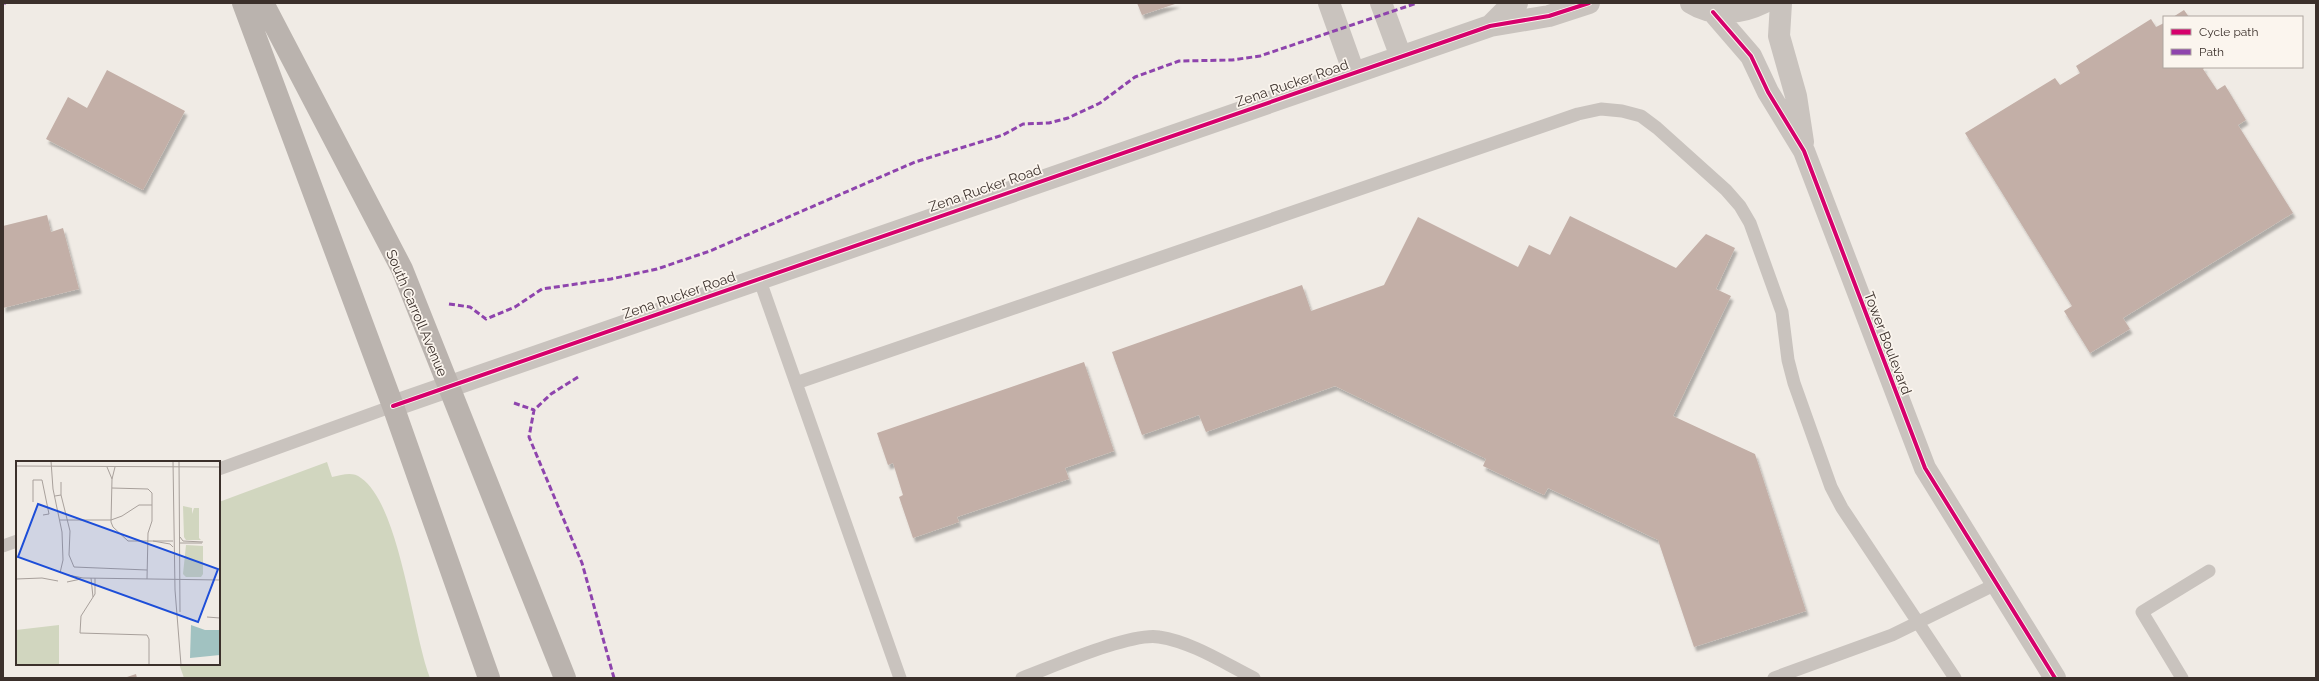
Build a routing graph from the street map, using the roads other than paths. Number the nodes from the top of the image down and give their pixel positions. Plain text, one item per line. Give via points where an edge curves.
1 (243, 3) edge
2 (263, 3) edge
3 (1329, 3) edge
4 (1381, 3) edge
5 (1517, 3) edge
6 (1589, 3) edge
7 (1690, 3) edge
8 (1764, 3) edge
9 (1781, 3) edge
10 (1713, 12) junction
11 (1490, 26) junction
12 (1401, 57) junction
13 (1354, 73) junction
14 (1804, 151) junction
15 (759, 278) junction
16 (796, 383) junction
17 (448, 387) junction
18 (393, 406) junction
19 (220, 468) edge
20 (16, 541) edge
21 (3, 546) edge
22 (2209, 571) dead end
23 (1996, 584) junction
24 (1919, 622) junction
25 (491, 678) edge
26 (565, 678) edge
27 (900, 678) edge
28 (1022, 678) edge
29 (1254, 678) edge
30 (1774, 678) edge
31 (1955, 678) edge
32 (2055, 678) edge
33 (2182, 678) edge

1 - 18 main road
2 - 17 main road, South Carroll Avenue via 402,269
3 - 13 street
4 - 12 street
5 - 11 street, Zena Rucker Road via 1509,6
6 - 11 street, Zena Rucker Road via 1549,16
7 - 10 street
8 - 10 street via 1750,10
9 - 14 street, Tower Boulevard via 1779,36 1796,96
10 - 14 street, Tower Boulevard via 1751,56 1768,92
11 - 12 street, Zena Rucker Road
12 - 13 street, Zena Rucker Road
13 - 15 street, Zena Rucker Road
14 - 23 street, Tower Boulevard via 1925,468
15 - 16 lane
15 - 17 street, Zena Rucker Road
16 - 24 lane via 1578,114 1601,109 1622,110 1641,116 1657,128 1726,190 1750,223 1782,312 1788,360 1794,383 1831,487 1842,508
16 - 27 lane
17 - 18 street, Zena Rucker Road
17 - 26 main road, South Carroll Avenue
18 - 19 lane
18 - 25 main road
20 - 21 lane
22 - 33 lane via 2142,612
23 - 24 lane
23 - 32 street, Tower Boulevard
24 - 30 lane via 1866,646
24 - 31 lane
28 - 29 lane via 1133,639 1157,636 1180,642

